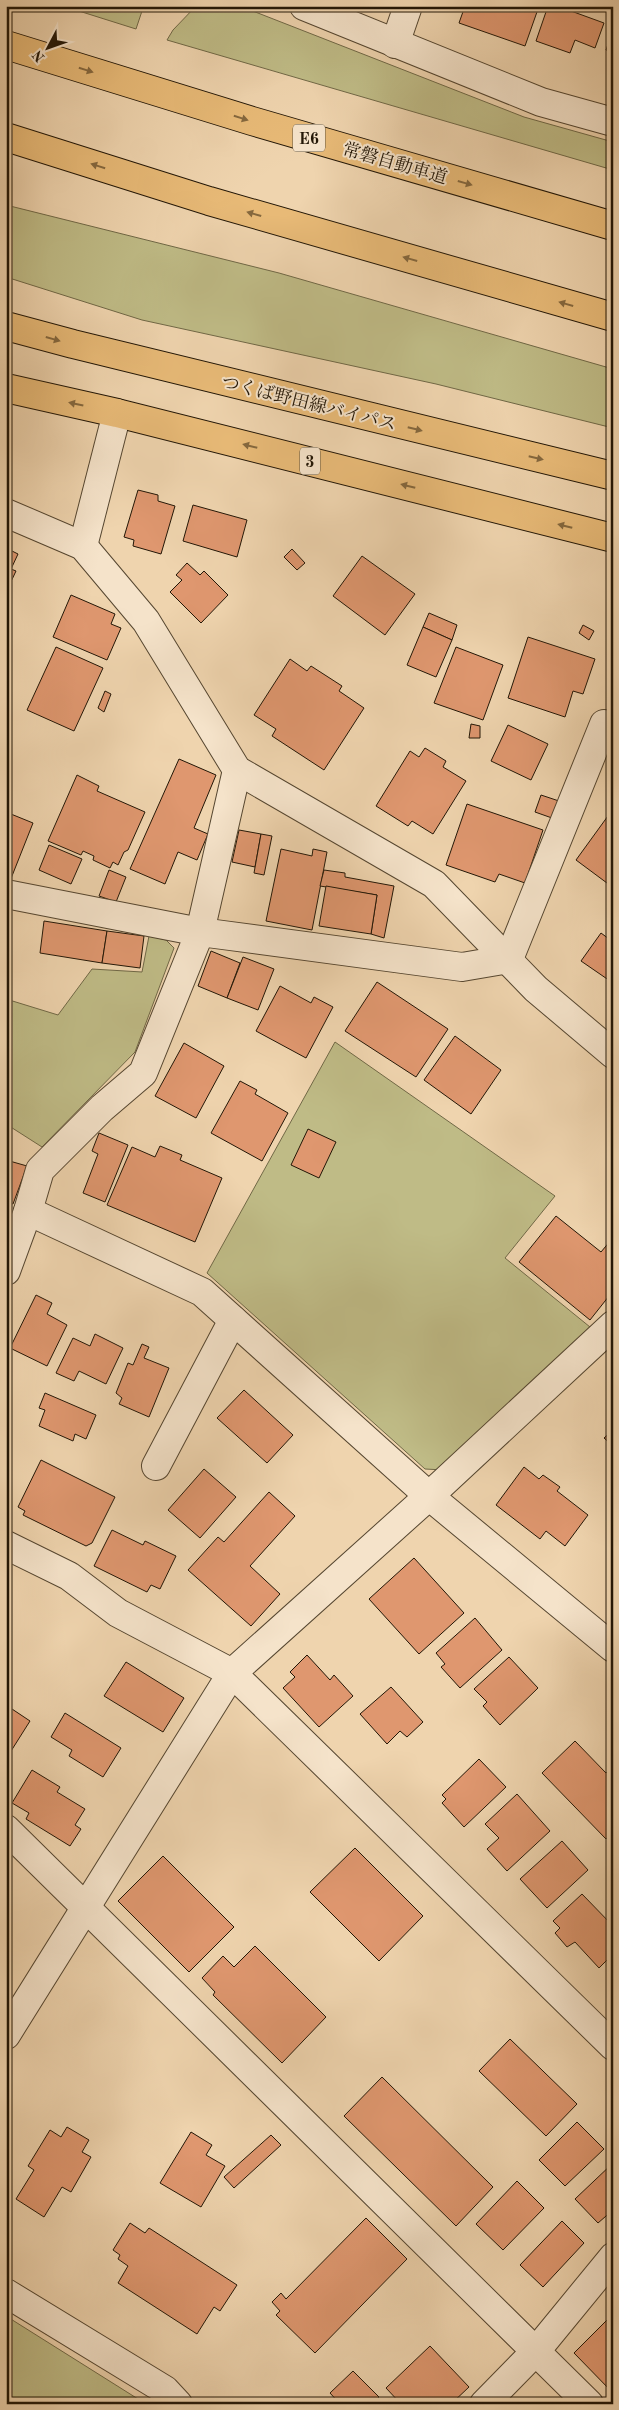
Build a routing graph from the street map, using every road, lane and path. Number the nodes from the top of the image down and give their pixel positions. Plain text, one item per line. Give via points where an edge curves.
1 (304, 6) edge
2 (408, 6) edge
3 (396, 44) junction
4 (6, 45) edge
5 (613, 122) edge
6 (6, 137) edge
7 (613, 226) edge
8 (613, 317) edge
9 (6, 326) edge
10 (6, 388) edge
11 (116, 413) junction
12 (613, 476) edge
13 (6, 513) edge
14 (613, 538) edge
15 (83, 546) junction
16 (610, 719) edge
17 (236, 770) junction
18 (6, 894) edge
19 (200, 932) junction
20 (509, 959) junction
21 (613, 1054) edge
22 (28, 1212) junction
23 (6, 1271) edge
24 (233, 1320) junction
25 (613, 1324) edge
26 (156, 1466) dead end
27 (429, 1496) junction
28 (6, 1545) edge
29 (613, 1648) edge
30 (232, 1673) junction
31 (6, 1829) edge
32 (86, 1909) junction
33 (6, 2036) edge
34 (613, 2046) edge
35 (613, 2257) edge
36 (6, 2293) edge
37 (536, 2351) junction
38 (178, 2404) edge
39 (484, 2404) edge
40 (589, 2404) edge

1 - 3 street
2 - 3 street
3 - 5 street via 541,102
4 -> 7 main road, 常磐自動車道 / E6 via 252,121
8 -> 6 main road via 209,201
9 -> 12 main road, つくば野田線バイパス
11 -> 10 main road, 3
14 -> 11 main road, 3
11 - 15 street
13 - 15 street
15 - 17 street via 146,622
16 - 20 street
17 - 19 street
17 - 20 street via 434,884
18 - 19 street
19 - 20 street via 462,967
19 - 22 street via 143,1073 102,1108 40,1170
20 - 21 street via 536,989
22 - 23 street
22 - 24 street via 202,1292
24 - 26 street
24 - 27 street
25 - 27 street
27 - 29 street
27 - 30 street
28 - 30 street via 69,1576 118,1613
30 - 32 street
30 - 34 street
31 - 32 street
32 - 33 street
32 - 37 street
35 - 37 street
36 - 38 street via 164,2390
37 - 39 street
37 - 40 street

